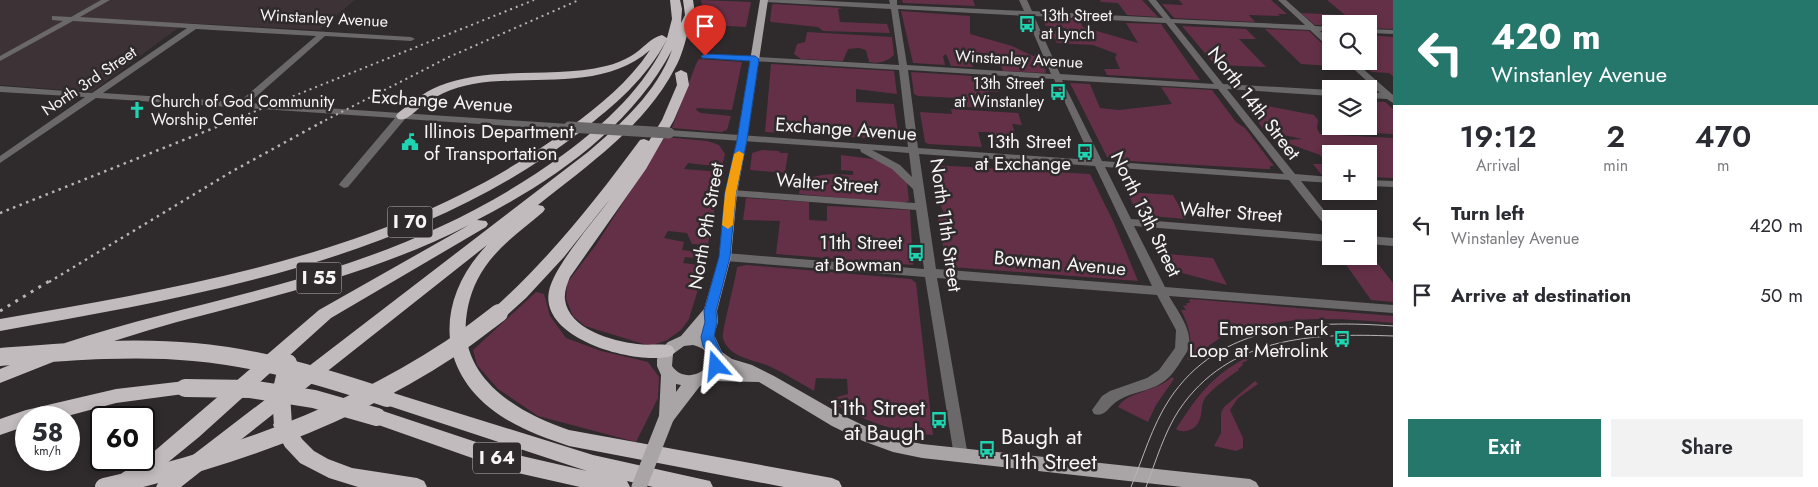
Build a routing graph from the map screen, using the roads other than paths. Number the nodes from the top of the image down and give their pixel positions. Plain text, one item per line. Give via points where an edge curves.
1 (106, 0) edge
2 (675, 0) edge
3 (688, 0) edge
4 (764, 0) edge
5 (1023, 0) edge
6 (1152, 0) edge
7 (1282, 0) edge
8 (894, 3) edge
9 (1030, 14) junction
10 (689, 17) junction
11 (55, 18) dead end
12 (70, 19) junction
13 (1167, 21) junction
14 (195, 26) junction
15 (667, 27) junction
16 (1311, 28) junction
17 (1322, 29) edge
18 (1377, 31) edge
19 (1393, 32) edge
20 (324, 33) junction
21 (1322, 37) edge
22 (411, 39) dead end
23 (705, 56) dead end
24 (0, 59) edge
25 (755, 59) junction
26 (903, 68) junction
27 (1359, 70) edge
28 (681, 73) junction
29 (1058, 76) junction
30 (1219, 86) junction
31 (0, 89) edge
32 (1322, 92) edge
33 (94, 95) junction
34 (1377, 96) edge
35 (1392, 98) edge
36 (241, 105) junction
37 (402, 116) junction
38 (611, 122) junction
39 (742, 140) junction
40 (858, 147) junction
41 (915, 151) junction
42 (593, 155) junction
43 (0, 160) edge
44 (1101, 164) junction
45 (1292, 178) junction
46 (1322, 180) edge
47 (1377, 183) edge
48 (1393, 184) edge
49 (344, 185) dead end
50 (919, 190) junction
51 (731, 193) junction
52 (921, 207) junction
53 (1322, 215) edge
54 (1128, 222) junction
55 (1322, 237) edge
56 (1377, 241) edge
57 (1393, 242) edge
58 (724, 257) junction
59 (931, 272) junction
60 (1162, 290) junction
61 (346, 302) junction
62 (1393, 309) edge
63 (710, 311) junction
64 (0, 325) edge
65 (686, 340) junction
66 (666, 351) junction
67 (713, 351) junction
68 (0, 357) edge
69 (669, 374) junction
70 (0, 376) edge
71 (760, 376) junction
72 (703, 378) junction
73 (75, 406) edge
74 (1099, 410) dead end
75 (667, 416) junction
76 (15, 422) edge
77 (0, 427) edge
78 (961, 456) junction
79 (104, 487) edge
80 (117, 487) edge
81 (166, 487) edge
82 (417, 487) edge
83 (620, 487) edge
84 (639, 487) edge
85 (703, 487) edge
86 (832, 487) edge
87 (1250, 487) edge

1 - 12 street
2 - 15 highway, I 70
2 - 38 highway, I 55 via 678,6 676,21 666,52 644,86
3 - 10 highway
4 - 8 street
4 - 25 main road, North 9th Street
5 - 9 street, North 13th Street
6 - 13 street, North 14th Street
7 - 16 street
8 - 9 street
8 - 26 street, North 11th Street
9 - 13 street
9 - 29 street, North 13th Street
10 - 28 highway via 692,26
10 - 42 highway via 680,47 655,93
11 - 12 street, Winstanley Avenue
12 - 14 street, Winstanley Avenue
12 - 24 street
13 - 16 street
13 - 30 street, North 14th Street
14 - 20 street, Winstanley Avenue
14 - 33 street, North 3rd Street
15 - 37 highway via 639,55 600,71 451,85 434,92
15 - 64 highway, I 70 via 648,62 594,115 513,173 461,200 397,228 252,274
16 - 17 street
16 - 21 street
18 - 19 street
20 - 22 street, Winstanley Avenue
20 - 36 street
23 - 25 street, Winstanley Avenue
25 - 26 street, Winstanley Avenue
25 - 39 main road, North 9th Street
26 - 29 street, Winstanley Avenue
26 - 41 street, North 11th Street
27 - 35 street
28 - 66 highway via 683,85 668,120 639,169 562,276 557,290 557,304 576,330 596,340 633,350 649,353
28 - 79 highway, bridge via 664,112 646,141 549,267 499,312 444,352 348,406 275,438 211,460
29 - 30 street, Winstanley Avenue
29 - 44 street, North 13th Street
30 - 32 street, Winstanley Avenue
30 - 45 street, North 14th Street
31 - 33 street, Exchange Avenue
33 - 36 street, Exchange Avenue
33 - 43 street, North 3rd Street
34 - 35 street
36 - 37 street, Exchange Avenue
37 - 39 street, Exchange Avenue, bridge
37 - 49 street
38 - 61 highway via 590,146 499,212
38 - 70 highway, I 55 via 562,162 508,197 470,219 411,246 296,285 90,342
39 - 40 street, Exchange Avenue
39 - 51 main road, North 9th Street
40 - 41 street, Exchange Avenue
40 - 50 street via 896,167
41 - 44 street, Exchange Avenue
41 - 50 street, North 11th Street
42 - 81 highway
42 - 86 highway via 578,174 495,246 464,288 457,317 458,342 465,365 480,387 516,416 569,438
44 - 45 street, Exchange Avenue
44 - 54 street, North 13th Street
45 - 46 street, Exchange Avenue
45 - 53 street, North 14th Street
47 - 48 street
50 - 52 street, North 11th Street
51 - 52 street, Walter Street
51 - 58 main road, North 9th Street
52 - 59 street, North 11th Street
54 - 55 street, Walter Street
54 - 60 street, North 13th Street
56 - 57 street
58 - 59 street, Bowman Avenue
58 - 63 main road, North 9th Street
59 - 60 street, Bowman Avenue
59 - 78 street, North 11th Street
60 - 62 street, Bowman Avenue
60 - 74 street, North 13th Street via 1182,330 1182,350 1164,374 1152,382 1115,395
61 - 80 highway via 306,329 162,456
61 - 82 highway, bridge via 315,329 288,363 279,404 283,425 294,444 308,458 330,471 354,478
63 - 65 main road, North 9th Street
63 - 67 main road, North 9th Street via 707,335
65 - 66 main road
65 - 67 main road via 699,341
66 - 69 main road via 663,362
67 - 71 main road via 727,363
67 - 72 main road via 716,366
68 - 85 highway, bridge via 132,350 220,354 276,364 593,464
69 - 72 main road via 679,380
69 - 75 main road
71 - 72 main road
71 - 78 main road via 869,436 893,445
72 - 75 main road via 686,390
73 - 83 highway, I 64, bridge via 116,396 185,388 259,391 314,399 509,462
75 - 84 main road, bridge
76 - 77 highway, I 64
78 - 87 main road

